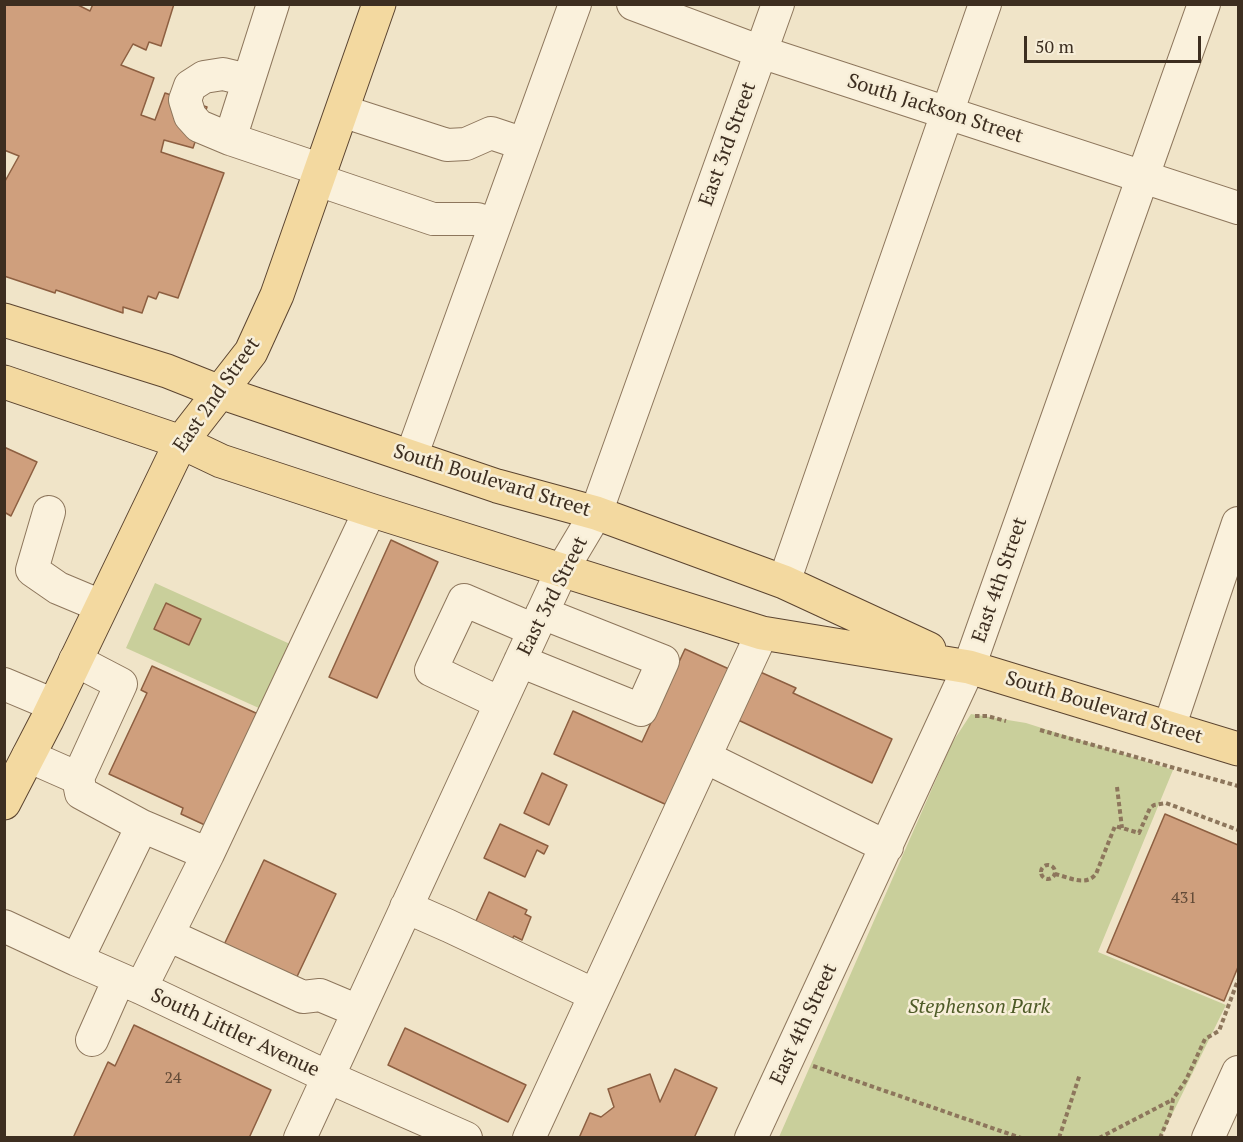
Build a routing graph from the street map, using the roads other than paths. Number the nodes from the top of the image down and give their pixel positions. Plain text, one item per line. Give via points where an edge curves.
1 (273, 4) edge
2 (379, 4) edge
3 (575, 4) edge
4 (633, 4) edge
5 (778, 4) edge
6 (985, 4) edge
7 (1204, 4) edge
8 (761, 52) junction
9 (248, 80) junction
10 (342, 111) junction
11 (948, 113) junction
12 (230, 140) junction
13 (524, 144) junction
14 (320, 175) junction
15 (1142, 177) junction
16 (1239, 208) edge
17 (495, 225) junction
18 (4, 320) edge
19 (4, 382) edge
20 (220, 392) junction
21 (181, 442) junction
22 (411, 457) junction
23 (370, 510) junction
24 (49, 512) dead end
25 (596, 513) junction
26 (1239, 523) edge
27 (562, 570) junction
28 (784, 582) junction
29 (101, 606) junction
30 (538, 622) junction
31 (762, 633) junction
32 (75, 660) junction
33 (520, 661) junction
34 (969, 667) junction
35 (4, 684) edge
36 (500, 703) junction
37 (54, 705) junction
38 (1169, 728) junction
39 (1239, 749) edge
40 (28, 756) junction
41 (705, 757) junction
42 (78, 778) junction
43 (7, 793) edge
44 (142, 826) junction
45 (887, 847) junction
46 (208, 854) junction
47 (406, 907) junction
48 (4, 926) edge
49 (168, 935) junction
50 (76, 960) junction
51 (130, 984) junction
52 (595, 995) junction
53 (357, 1011) junction
54 (92, 1040) dead end
55 (1239, 1072) edge
56 (328, 1077) junction
57 (300, 1137) edge
58 (466, 1137) edge
59 (529, 1137) edge
60 (751, 1137) edge
61 (1208, 1137) edge

1 - 9 street
2 - 10 main road, East 2nd Street
3 - 13 street
4 - 8 street, South Jackson Street
5 - 8 street, East 3rd Street
6 - 11 street
7 - 15 street, East 4th Street
8 - 11 street, South Jackson Street
8 - 25 street, East 3rd Street
9 - 12 street
9 - 12 street via 223,74 204,77 190,86 185,100 190,116 199,126
10 - 13 street via 447,145 466,144 491,133
10 - 14 main road, East 2nd Street
11 - 15 street, South Jackson Street
11 - 28 street
12 - 14 street
13 - 17 street
14 - 17 street via 433,219 477,219
14 - 20 main road, East 2nd Street via 277,295 251,352
15 - 16 street, South Jackson Street
15 - 34 street, East 4th Street
17 - 22 street
18 - 20 main road, South Boulevard Street via 167,371
19 - 21 main road, South Boulevard Street
20 - 21 main road, East 2nd Street
20 - 22 main road, South Boulevard Street
21 - 23 main road, South Boulevard Street via 221,461
21 - 29 main road, East 2nd Street
22 - 25 main road, South Boulevard Street
23 - 27 main road, South Boulevard Street
23 - 46 street
24 - 29 street via 32,570 58,588
25 - 27 street, East 3rd Street
25 - 28 main road, South Boulevard Street
26 - 38 street
27 - 30 street, East 3rd Street
27 - 31 main road, South Boulevard Street
28 - 34 main road, South Boulevard Street
29 - 32 main road, East 2nd Street
30 - 33 street, East 3rd Street
30 - 33 street via 663,661 641,710
30 - 36 street via 464,600 431,670
31 - 34 main road, South Boulevard Street
31 - 41 street
32 - 37 main road, East 2nd Street
32 - 42 street via 121,684
33 - 36 street, East 3rd Street
34 - 38 main road, South Boulevard Street
34 - 45 street, East 4th Street
35 - 37 street
36 - 47 street, East 3rd Street
37 - 40 main road, East 2nd Street
38 - 39 main road, South Boulevard Street
40 - 42 street
40 - 43 main road, East 2nd Street
41 - 45 street
41 - 52 street
42 - 44 street via 81,793
44 - 46 street
44 - 50 street
45 - 60 street, East 4th Street
46 - 49 street
47 - 52 street
47 - 53 street, East 3rd Street
48 - 50 street, South Littler Avenue
49 - 51 street
49 - 53 street via 303,997 320,995
50 - 51 street, South Littler Avenue
51 - 54 street
51 - 56 street, South Littler Avenue
52 - 59 street
53 - 56 street, East 3rd Street
55 - 61 street
56 - 57 street, East 3rd Street
56 - 58 street, South Littler Avenue

